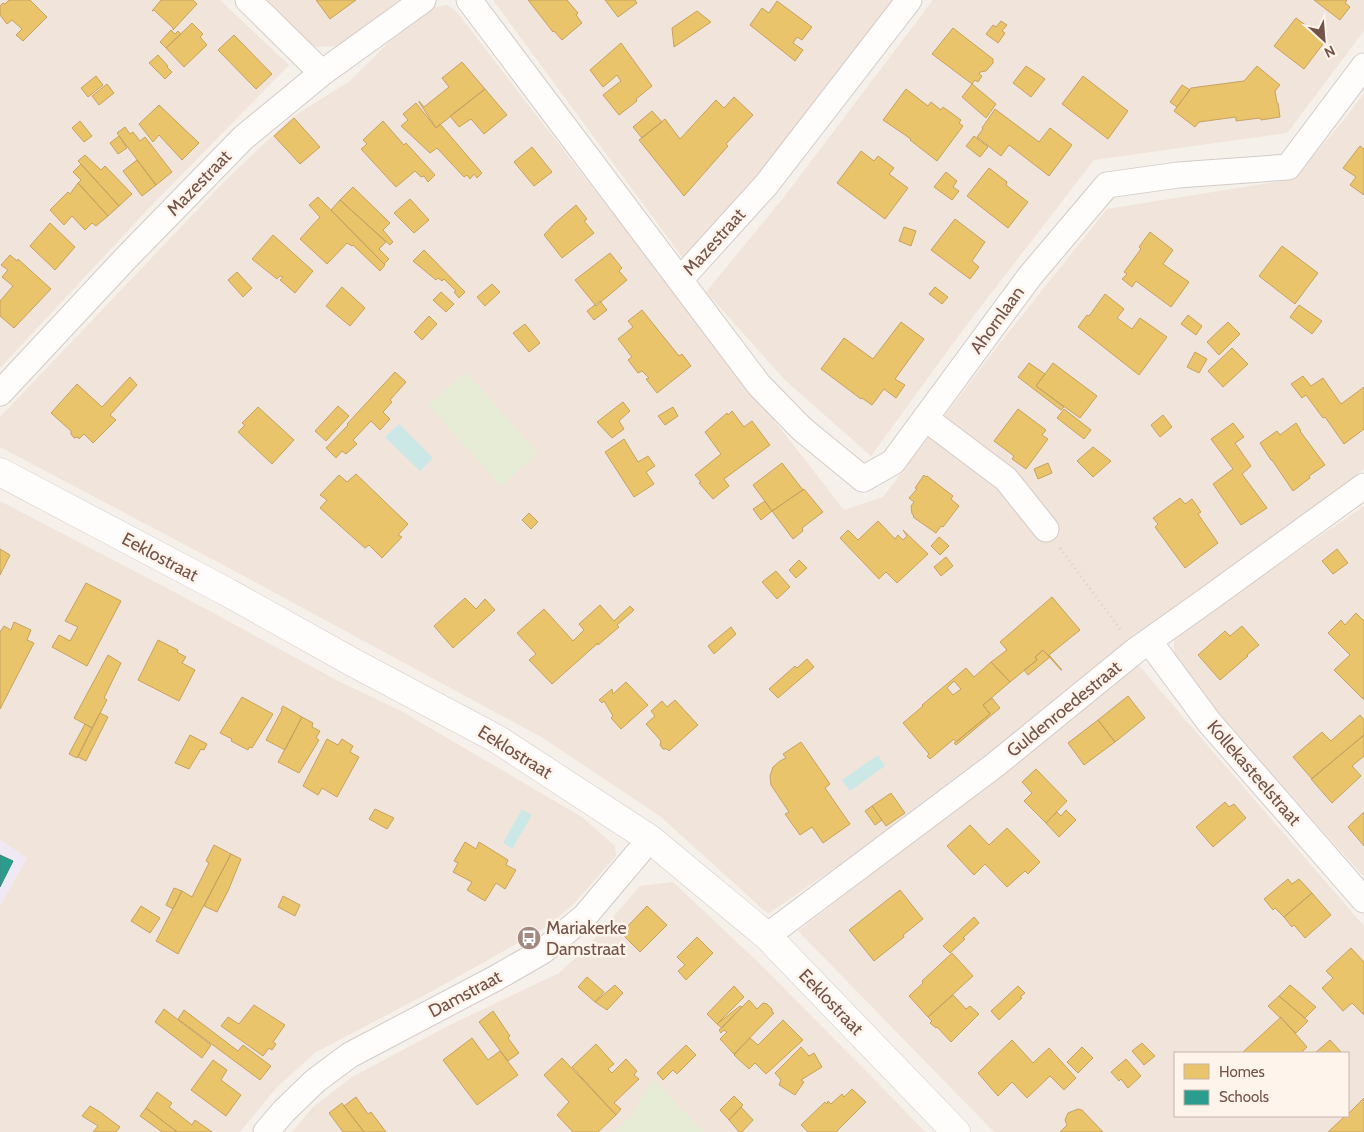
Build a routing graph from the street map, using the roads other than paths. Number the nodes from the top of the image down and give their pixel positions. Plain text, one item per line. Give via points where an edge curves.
1 (248, 0) edge
2 (423, 0) edge
3 (469, 0) edge
4 (909, 0) edge
5 (1364, 66) edge
6 (322, 73) junction
7 (680, 280) junction
8 (0, 393) edge
9 (926, 418) junction
10 (0, 472) edge
11 (1364, 486) edge
12 (1046, 529) road end
13 (1142, 646) junction
14 (650, 839) junction
15 (1364, 900) edge
16 (768, 936) junction
17 (266, 1132) edge
18 (956, 1132) edge

1 - 6 street
2 - 6 street, Mazestraat
3 - 7 street, Mazestraat
4 - 7 street, Mazestraat via 766,185
5 - 9 street, Ahornlaan via 1288,167 1178,175 1107,185 1030,276
6 - 8 street, Mazestraat via 235,146
7 - 9 street, Ahornlaan via 760,385 802,429 863,479 893,462
9 - 12 street via 1006,479
10 - 14 street, Eeklostraat via 497,739
11 - 13 street, Guldenroedestraat
13 - 15 street, Kollekasteelstraat
13 - 16 street, Guldenroedestraat via 995,765
14 - 16 street, Eeklostraat
14 - 17 street, Damstraat via 585,916 543,951 350,1055 315,1081
16 - 18 street, Eeklostraat

